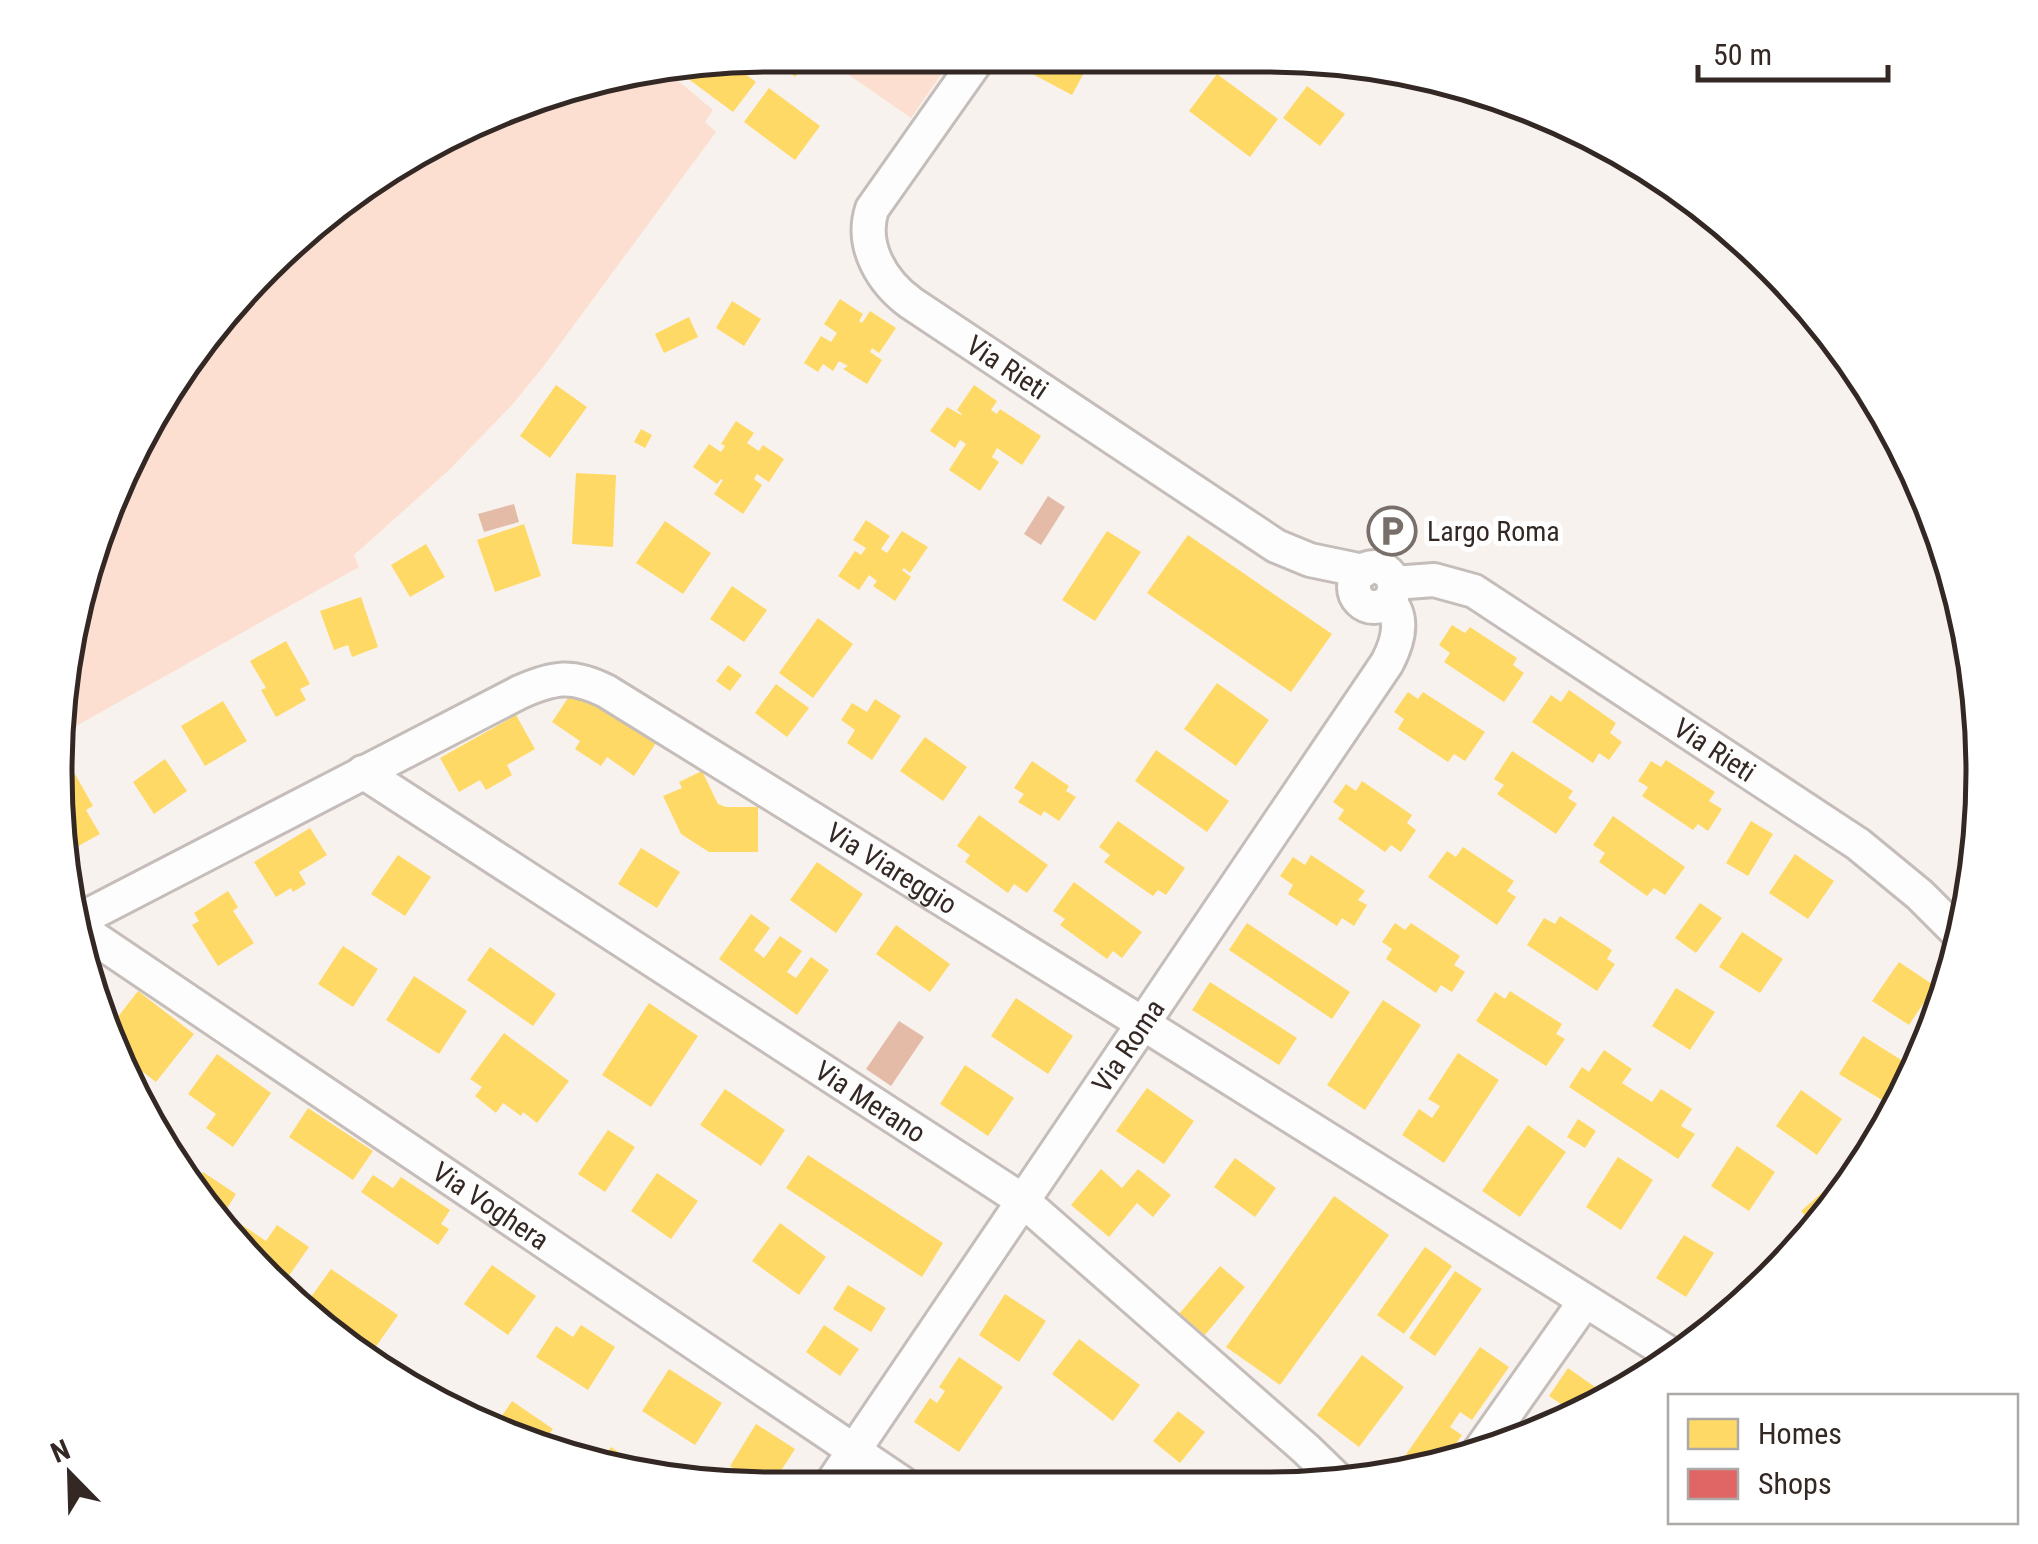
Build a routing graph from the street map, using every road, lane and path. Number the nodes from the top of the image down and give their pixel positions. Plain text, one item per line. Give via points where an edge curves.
1 (969, 72) edge
2 (1392, 592) junction
3 (364, 772) junction
4 (88, 918) edge
5 (1949, 923) edge
6 (92, 934) edge
7 (1142, 1023) junction
8 (1022, 1200) junction
9 (1586, 1301) junction
10 (1662, 1349) edge
11 (1492, 1434) edge
12 (854, 1450) junction
13 (1326, 1469) edge
14 (839, 1472) edge
15 (886, 1472) edge

1 - 2 street, Via Rieti via 872,209 870,249 887,280 910,303 1276,546 1362,571 1354,589 1371,608
2 - 5 street, Via Rieti via 1434,580 1474,591 1858,844
2 - 7 street, Via Roma via 1398,628 1387,664
3 - 4 street, Via Viareggio
3 - 7 street, Via Viareggio via 534,686 582,680
3 - 8 street, Via Merano
6 - 12 street, Via Voghera
7 - 8 street, Via Roma
7 - 9 street, Via Viareggio
8 - 12 street, Via Roma
8 - 13 street, Via Merano
9 - 10 street, Via Viareggio
9 - 11 street
12 - 14 street, Via Roma
12 - 15 street, Via Voghera

